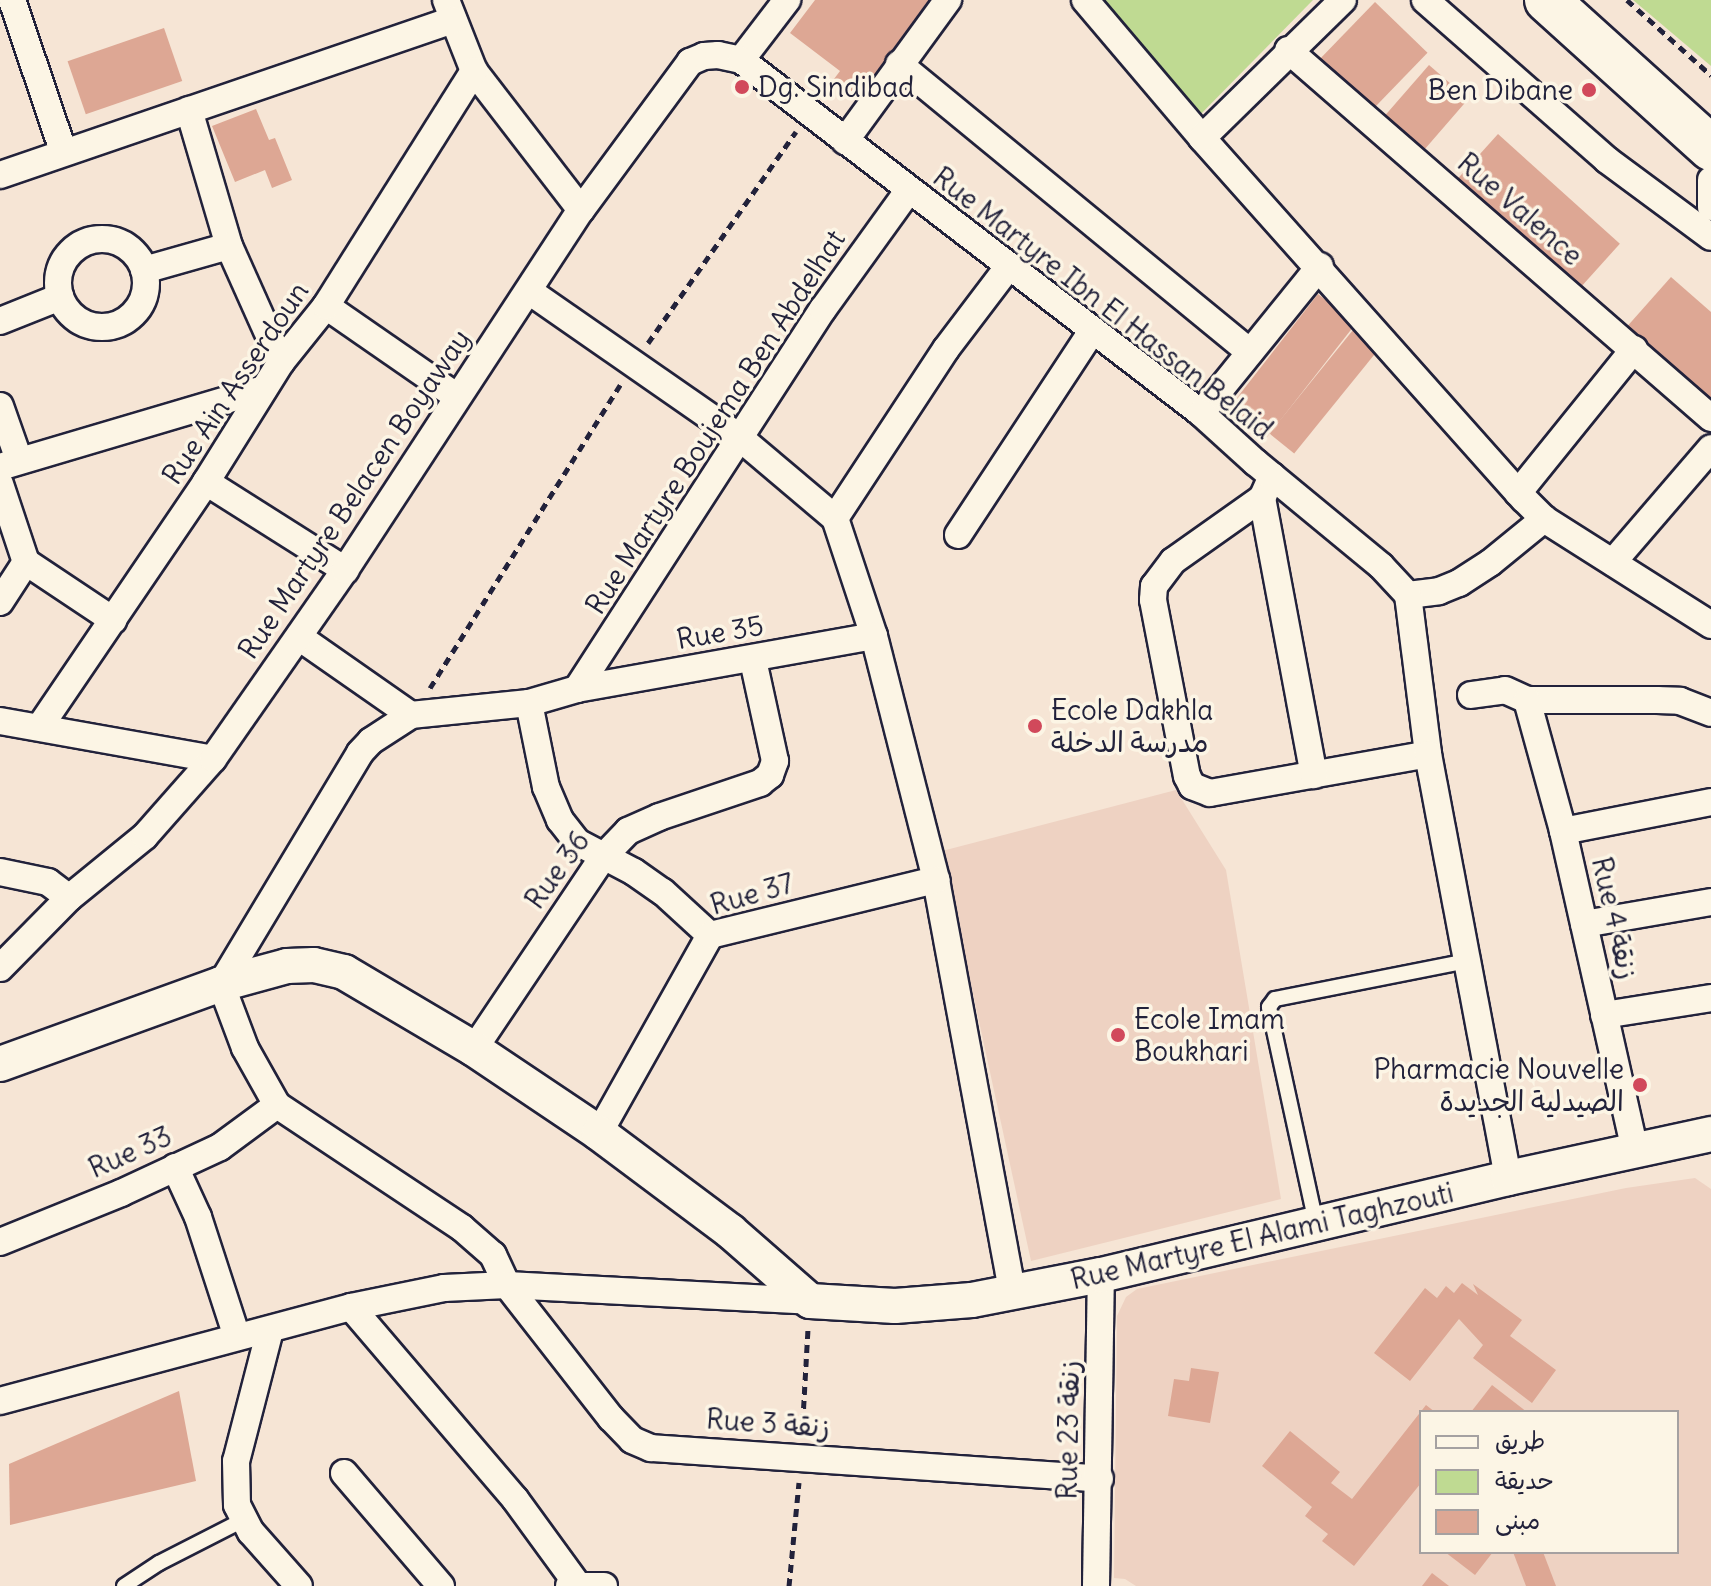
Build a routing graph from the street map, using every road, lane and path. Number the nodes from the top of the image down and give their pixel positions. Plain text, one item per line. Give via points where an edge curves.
1 (12, 0) edge
2 (787, 0) edge
3 (948, 0) edge
4 (1085, 0) edge
5 (1343, 0) edge
6 (1425, 0) edge
7 (1547, 0) edge
8 (1592, 0) edge
9 (1627, 0) edge
10 (450, 10) edge
11 (1288, 50) junction
12 (741, 60) junction
13 (899, 64) junction
14 (474, 71) junction
15 (1711, 75) edge
16 (1711, 107) edge
17 (189, 110) junction
18 (810, 112) junction
19 (1202, 138) junction
20 (845, 141) junction
21 (1711, 148) edge
22 (63, 151) junction
23 (0, 175) edge
24 (1711, 180) edge
25 (908, 191) junction
26 (1711, 207) edge
27 (581, 210) junction
28 (1711, 237) edge
29 (229, 246) junction
30 (1009, 266) junction
31 (1320, 266) junction
32 (144, 270) junction
33 (529, 291) junction
34 (60, 297) junction
35 (326, 306) junction
36 (0, 321) edge
37 (1092, 331) junction
38 (1634, 349) junction
39 (1250, 352) junction
40 (281, 362) junction
41 (634, 363) junction
42 (264, 389) junction
43 (456, 396) junction
44 (0, 406) edge
45 (1201, 413) junction
46 (1711, 418) edge
47 (739, 437) junction
48 (1711, 448) edge
49 (9, 464) edge
50 (206, 482) junction
51 (0, 484) edge
52 (1267, 487) junction
53 (1518, 493) junction
54 (835, 518) junction
55 (1544, 519) junction
56 (958, 535) dead end
57 (26, 562) junction
58 (1613, 562) junction
59 (345, 570) junction
60 (1408, 595) junction
61 (0, 602) edge
62 (113, 620) junction
63 (1711, 625) edge
64 (874, 636) junction
65 (299, 637) junction
66 (753, 660) junction
67 (577, 689) junction
68 (1471, 695) dead end
69 (1527, 700) junction
70 (529, 703) junction
71 (1711, 713) edge
72 (411, 715) junction
73 (0, 721) edge
74 (41, 725) junction
75 (1428, 754) junction
76 (213, 759) junction
77 (1314, 775) junction
78 (1711, 802) edge
79 (1563, 831) junction
80 (603, 857) junction
81 (0, 872) edge
82 (936, 880) junction
83 (69, 898) junction
84 (1711, 902) edge
85 (1584, 924) junction
86 (710, 935) junction
87 (1467, 961) junction
88 (0, 968) edge
89 (221, 984) junction
90 (1711, 998) edge
91 (1604, 1015) junction
92 (474, 1049) junction
93 (0, 1064) edge
94 (277, 1105) junction
95 (599, 1133) junction
96 (1711, 1134) edge
97 (1635, 1151) junction
98 (175, 1167) junction
99 (1508, 1178) junction
100 (1316, 1223) junction
101 (0, 1242) edge
102 (1101, 1275) junction
103 (507, 1285) junction
104 (1012, 1292) junction
105 (810, 1301) junction
106 (351, 1307) junction
107 (270, 1330) junction
108 (237, 1337) junction
109 (0, 1401) edge
110 (344, 1473) dead end
111 (1100, 1479) junction
112 (243, 1520) junction
113 (573, 1585) edge
114 (124, 1586) edge
115 (299, 1586) edge
116 (441, 1586) edge
117 (604, 1586) edge
118 (1096, 1586) edge

1 - 22 street
2 - 12 street
3 - 13 street
4 - 19 street
5 - 11 street
6 - 28 street via 1607,160
7 - 21 highway
8 - 16 highway
9 - 15 path
10 - 14 street
10 - 17 street
11 - 19 street
11 - 38 street, Rue Valence
12 - 18 street, Rue Martyre Ibn El Hassan Belaid
12 - 27 street, Rue Martyre Belacen Boyaway via 704,56 690,62
13 - 20 street
13 - 39 street
14 - 27 street
14 - 35 street, Rue Ain Asserdoun
17 - 22 street
17 - 29 street
18 - 20 street, Rue Martyre Ibn El Hassan Belaid
18 - 41 path
19 - 31 street
20 - 25 street, Rue Martyre Ibn El Hassan Belaid
22 - 23 street
24 - 26 street
25 - 30 street, Rue Martyre Ibn El Hassan Belaid
25 - 47 street, Rue Martyre Boujema Ben Abdelhat
27 - 33 street, Rue Martyre Belacen Boyaway
29 - 32 street
29 - 40 street
30 - 37 street, Rue Martyre Ibn El Hassan Belaid
30 - 54 street via 946,349
31 - 39 street
31 - 53 street
32 - 34 street via 138,309 116,325 76,319
32 - 34 street via 128,248 115,242 88,242 66,258 60,270
33 - 41 street
33 - 43 street, Rue Martyre Belacen Boyaway
34 - 36 street
35 - 40 street, Rue Ain Asserdoun
35 - 43 street
37 - 45 street, Rue Martyre Ibn El Hassan Belaid
37 - 56 street
38 - 46 street, Rue Valence
38 - 53 street
39 - 45 street
40 - 42 street, Rue Ain Asserdoun
41 - 47 street
41 - 72 path
42 - 49 street
42 - 50 street, Rue Ain Asserdoun
43 - 59 street, Rue Martyre Belacen Boyaway
44 - 49 street
45 - 52 street, Rue Martyre Ibn El Hassan Belaid
47 - 54 street
47 - 67 street, Rue Martyre Boujema Ben Abdelhat
48 - 58 street
50 - 59 street
50 - 62 street, Rue Ain Asserdoun
51 - 57 street
52 - 60 street, Rue Martyre Ibn El Hassan Belaid via 1381,566
52 - 77 street
52 - 77 street via 1173,561 1154,586 1153,600 1192,786 1210,793
53 - 55 street
54 - 64 street
55 - 58 street
55 - 60 street via 1459,583
57 - 61 street
57 - 62 street
58 - 63 street
59 - 65 street, Rue Martyre Belacen Boyaway
60 - 75 street
62 - 74 street, Rue Ain Asserdoun
64 - 66 street, Rue 35
64 - 82 street
65 - 72 street
65 - 76 street, Rue Martyre Belacen Boyaway
66 - 67 street, Rue 35
66 - 80 street, Rue 36 via 775,768 760,783 628,831
67 - 70 street, Rue 35
68 - 69 street via 1505,690
69 - 71 street via 1680,701
69 - 79 street, Rue 4 زنقة
70 - 72 street, Rue 35
70 - 80 street via 546,787 560,820 577,842
72 - 89 street via 360,753
73 - 74 street
74 - 76 street
75 - 77 street
75 - 87 street
76 - 83 street, Rue Martyre Belacen Boyaway via 145,836
78 - 79 street
79 - 85 street, Rue 4 زنقة
80 - 86 street via 663,892
80 - 92 street, Rue 36
81 - 83 street via 48,882
82 - 86 street, Rue 37
82 - 104 street
83 - 88 street, Rue Martyre Belacen Boyaway
84 - 85 street
85 - 91 street, Rue 4 زنقة
86 - 95 street, Rue 37
87 - 99 street
87 - 100 lane via 1275,999 1269,1007
89 - 92 street via 287,966 344,972
89 - 93 street
89 - 94 street via 245,1048
90 - 91 street
91 - 97 street, Rue 4 زنقة
92 - 95 street
94 - 98 street, Rue 33 via 220,1147
94 - 103 street, Rue 3 زنقة via 462,1228 493,1255
95 - 105 street via 730,1231
96 - 97 street, Rue Martyre El Alami Taghzouti
97 - 99 street, Rue Martyre El Alami Taghzouti
98 - 101 street, Rue 33
98 - 108 street via 198,1217
99 - 100 street, Rue Martyre El Alami Taghzouti
100 - 102 street, Rue Martyre El Alami Taghzouti
102 - 104 street, Rue Martyre El Alami Taghzouti
102 - 111 street, Rue 23 زنقة
103 - 105 street
103 - 106 street via 444,1288
103 - 111 street, Rue 3 زنقة via 611,1418 632,1440 651,1448
104 - 105 street, Rue Martyre El Alami Taghzouti via 895,1306
106 - 107 street
106 - 113 street via 515,1499
107 - 108 street
107 - 112 street via 236,1461 237,1505
108 - 109 street
110 - 116 street
111 - 118 street, Rue 23 زنقة
112 - 114 lane
112 - 115 street
113 - 117 street

